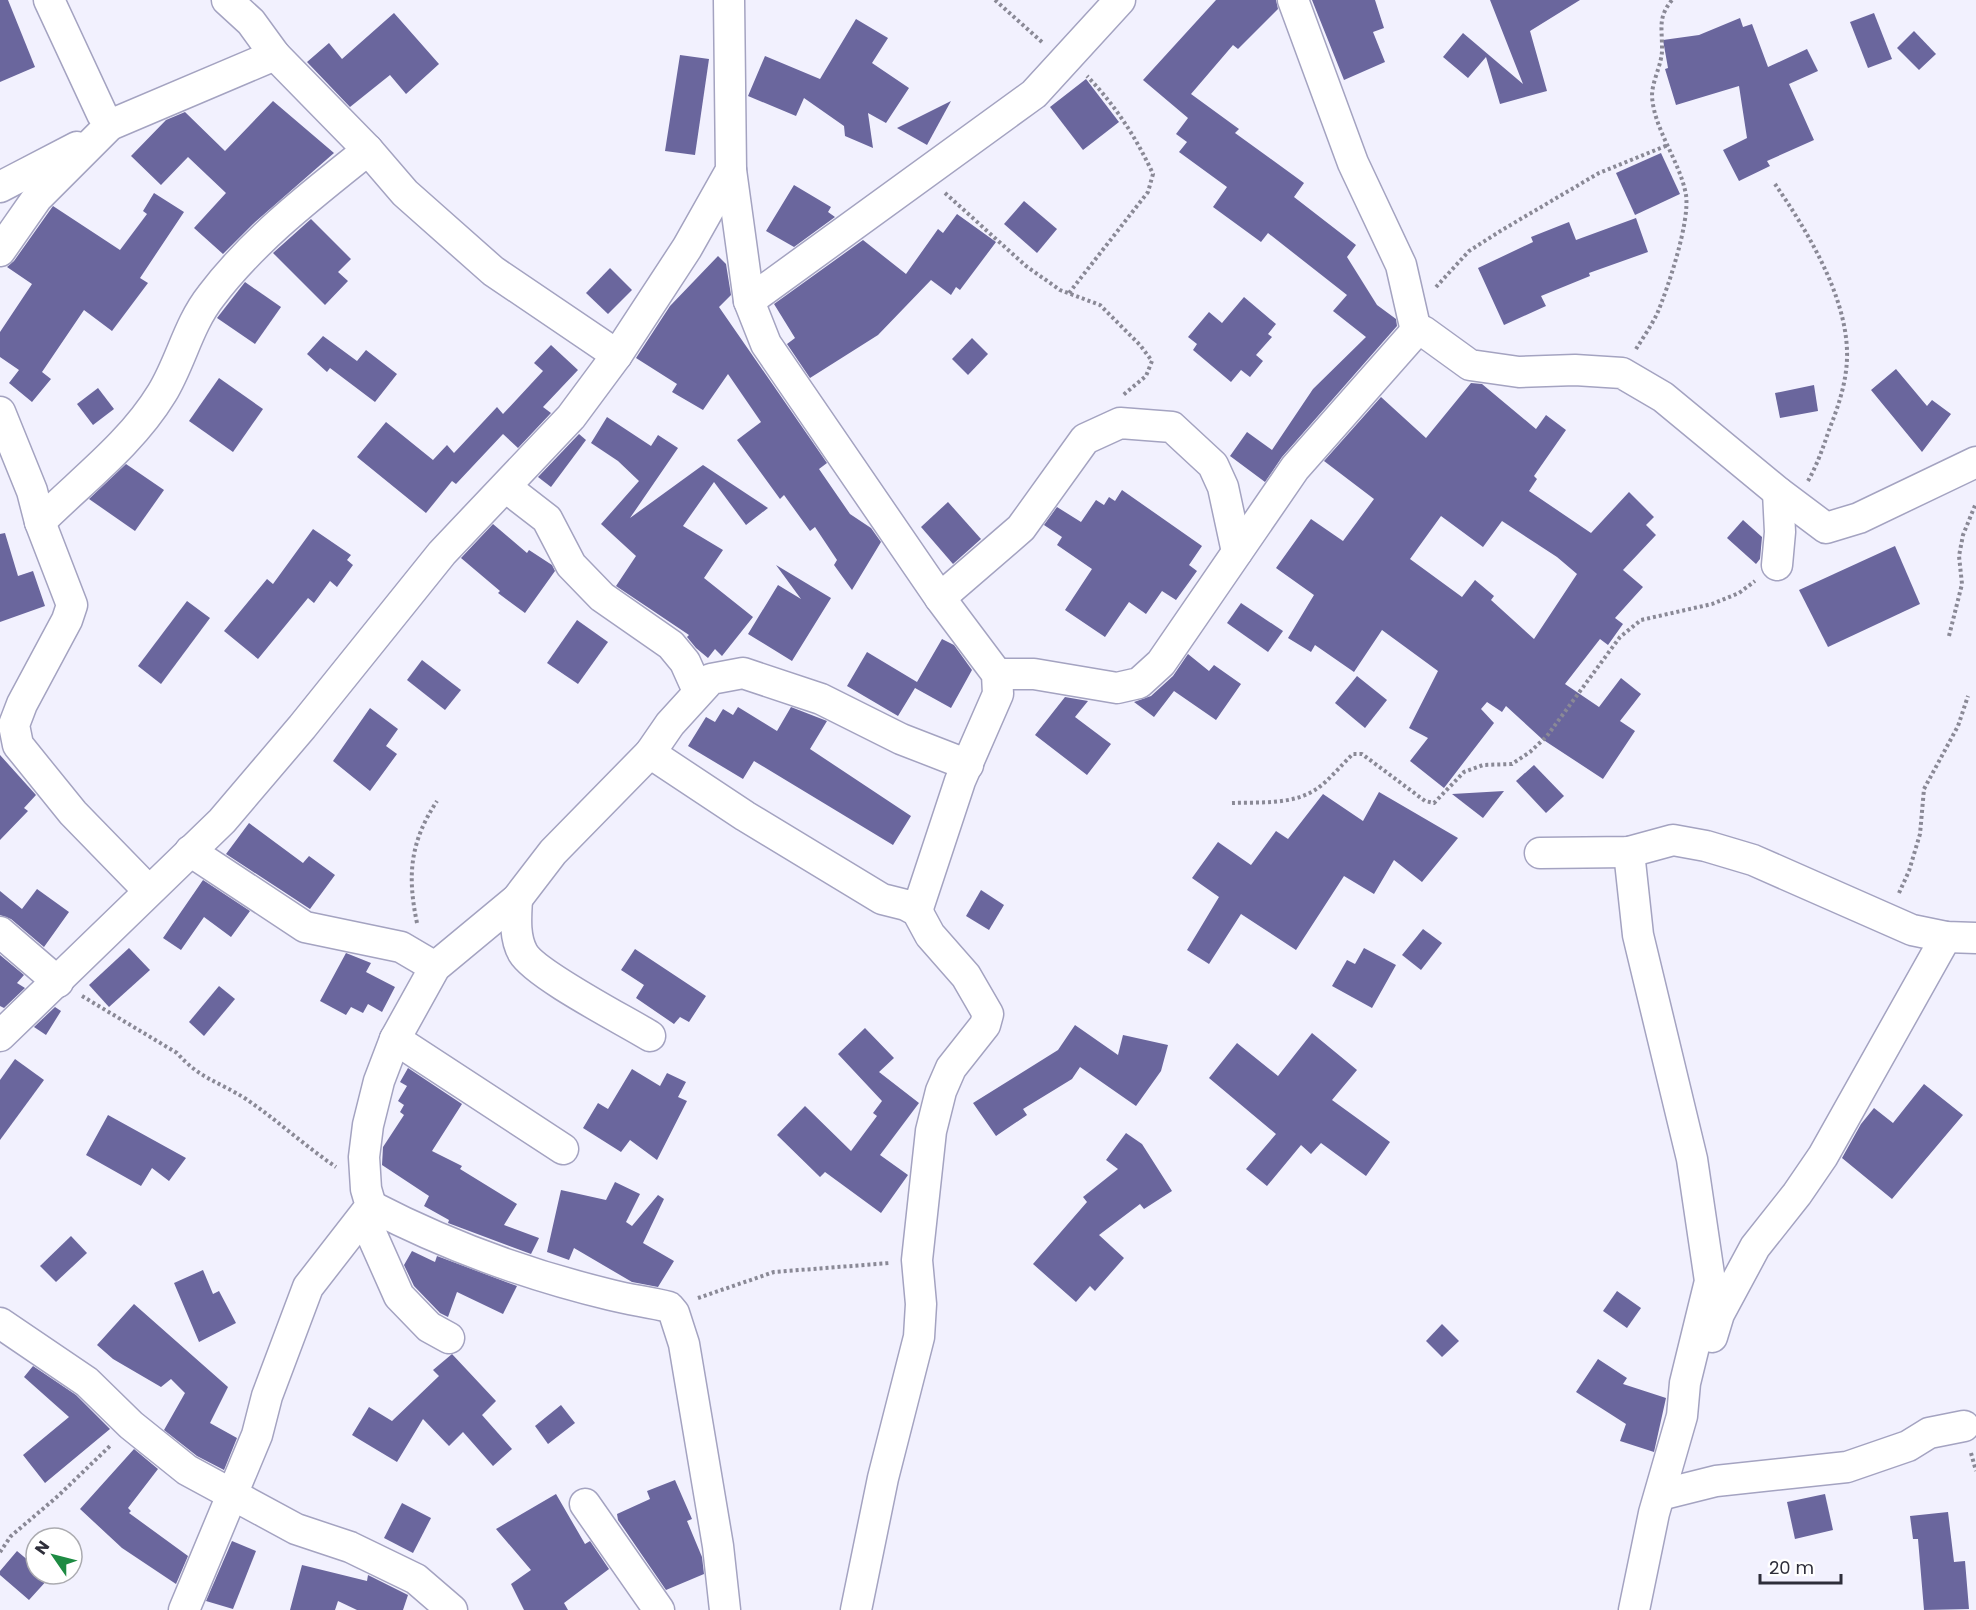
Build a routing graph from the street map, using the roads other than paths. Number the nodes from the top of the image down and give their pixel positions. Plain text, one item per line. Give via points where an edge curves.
1 (48, 0) edge
2 (227, 0) edge
3 (729, 0) edge
4 (1120, 0) edge
5 (1293, 0) edge
6 (275, 55) junction
7 (104, 132) junction
8 (368, 150) junction
9 (731, 170) junction
10 (0, 187) edge
11 (0, 251) edge
12 (749, 301) junction
13 (1415, 325) junction
14 (617, 355) junction
15 (0, 412) edge
16 (1976, 462) edge
17 (507, 488) junction
18 (1786, 499) junction
19 (40, 522) junction
20 (1237, 552) junction
21 (1777, 565) road end
22 (940, 598) junction
23 (997, 674) junction
24 (698, 691) junction
25 (650, 753) junction
26 (968, 765) junction
27 (190, 851) junction
28 (1629, 852) junction
29 (1540, 853) dead end
30 (148, 890) junction
31 (517, 899) junction
32 (917, 911) junction
33 (0, 932) edge
34 (1946, 937) junction
35 (1976, 938) edge
36 (435, 967) junction
37 (58, 982) junction
38 (0, 1036) edge
39 (650, 1036) dead end
40 (395, 1039) junction
41 (563, 1149) dead end
42 (368, 1197) junction
43 (0, 1323) edge
44 (449, 1338) dead end
45 (1684, 1396) junction
46 (1964, 1426) dead end
47 (1660, 1495) junction
48 (231, 1496) junction
49 (585, 1504) dead end
50 (184, 1610) edge
51 (452, 1610) edge
52 (659, 1610) edge
53 (725, 1610) edge
54 (856, 1610) edge
55 (1634, 1610) edge

1 - 7 street via 102,114
2 - 6 street via 251,22
3 - 9 street
4 - 12 street via 1034,94
5 - 13 street via 1353,163 1401,265
6 - 7 street
6 - 8 street
7 - 10 street
7 - 11 street via 37,198
8 - 14 street via 405,193 493,271
8 - 19 street via 305,200 233,268 190,327 180,361 130,436
9 - 12 street
9 - 14 street via 687,248
12 - 22 street via 766,344
13 - 18 street via 1470,364 1519,372 1622,373 1663,397
13 - 20 street via 1295,468
14 - 17 street via 571,417
15 - 19 street via 32,491
16 - 18 street via 1859,518 1826,528
17 - 24 street via 547,519 571,565 602,597 671,645 686,662
17 - 27 street via 442,553 288,745 222,821
18 - 21 street
19 - 30 street via 72,605 22,704 14,725 18,745 73,813
20 - 22 street via 1223,487 1213,465 1173,428 1120,423 1085,439 1021,528
20 - 23 street via 1161,663 1139,683 1117,688 1034,674
22 - 23 street
23 - 26 street via 998,694
24 - 25 street
24 - 26 street via 711,679 743,673 821,699
25 - 31 street via 554,852
25 - 32 street via 882,899
26 - 32 street
27 - 30 street
27 - 36 street via 305,927 401,947
28 - 29 street
28 - 34 street via 1673,840 1707,846 1753,860 1912,930
28 - 45 street via 1638,934 1692,1159 1710,1281
30 - 37 street
31 - 36 street
31 - 39 street via 516,927 523,953 540,970
32 - 54 street via 930,935 966,976 988,1014 985,1025 951,1068 931,1131 917,1260 920,1337 883,1478
33 - 37 street
34 - 35 street
34 - 45 street via 1823,1156 1755,1247 1719,1314
36 - 40 street
37 - 38 street
40 - 41 street
40 - 42 street via 368,1125 364,1157
42 - 44 street via 371,1233 399,1296 429,1327
42 - 48 street via 308,1287 267,1396 257,1435
42 - 53 street via 422,1233 531,1272 669,1307 684,1344
43 - 48 street via 87,1382 131,1425 187,1470
45 - 47 street
46 - 47 street via 1929,1433 1908,1446 1847,1467 1716,1481
47 - 55 street
48 - 50 street
48 - 51 street via 296,1529 350,1547 416,1579
49 - 52 street

